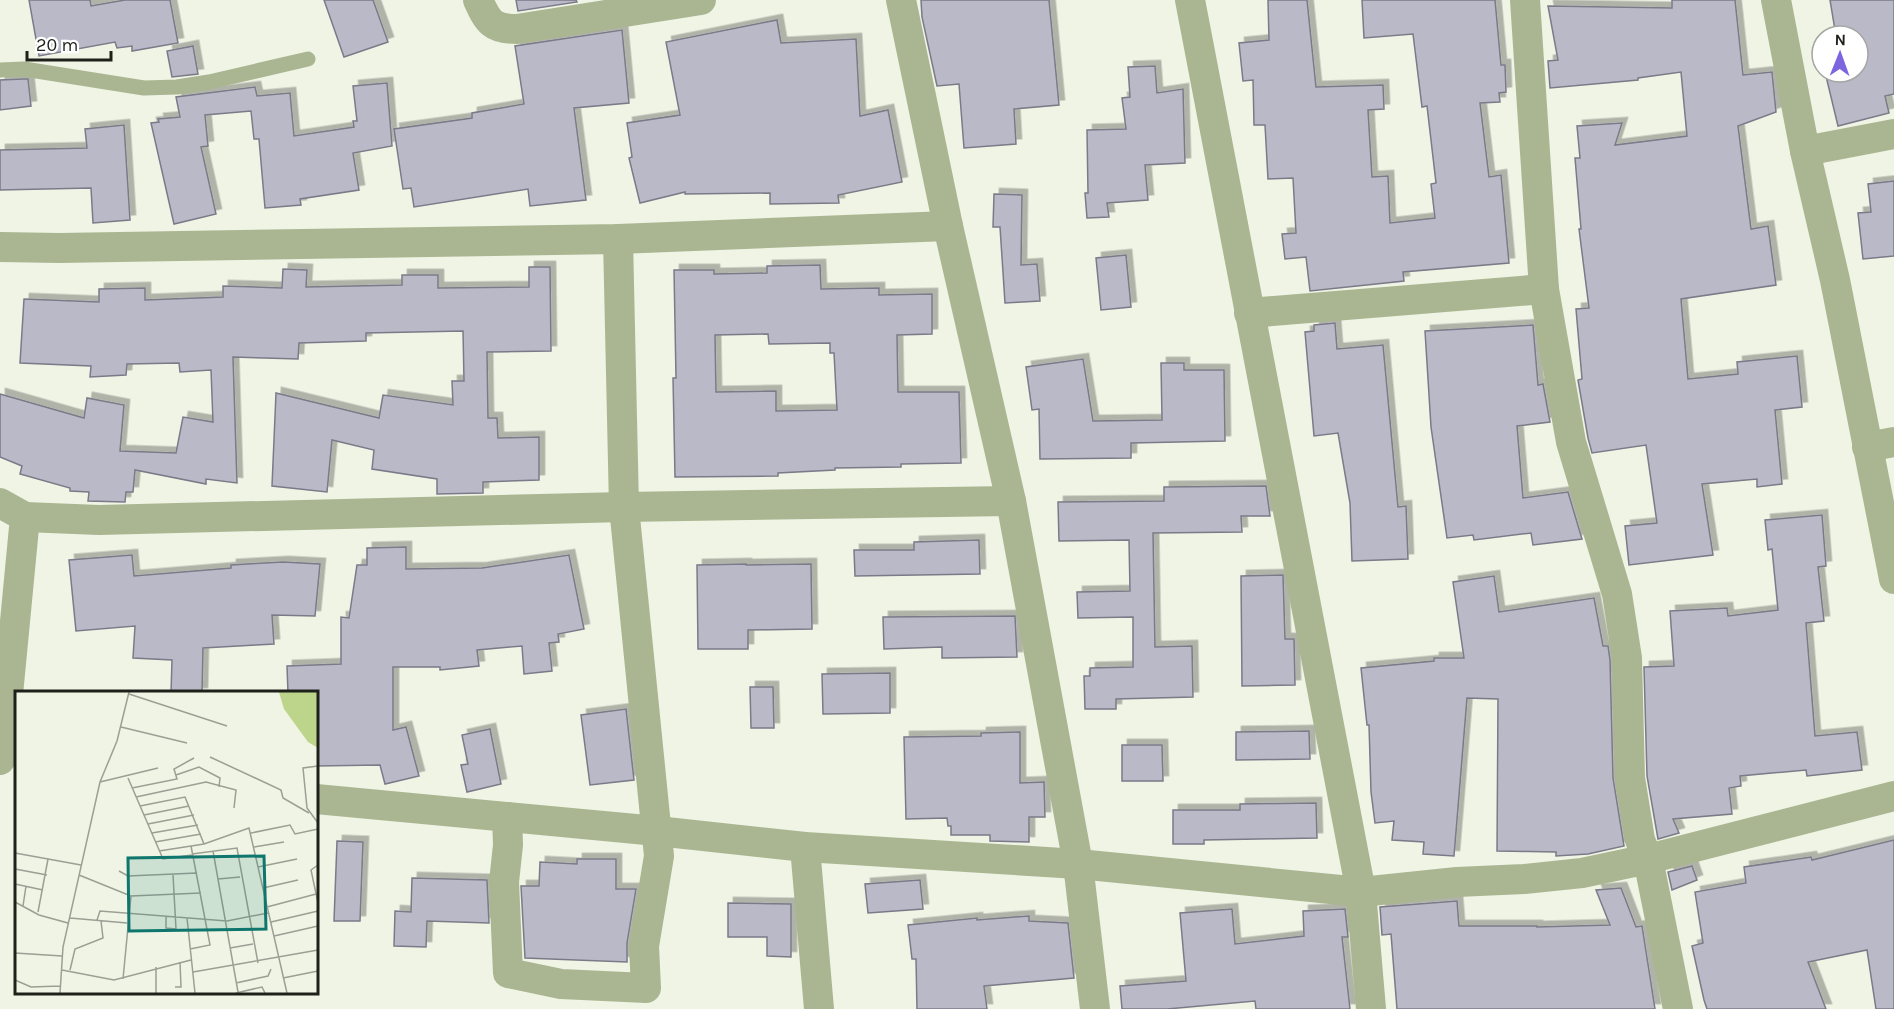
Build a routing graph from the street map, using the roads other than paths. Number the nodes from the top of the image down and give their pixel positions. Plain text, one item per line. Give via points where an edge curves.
1 (478, 0) edge
2 (701, 0) edge
3 (901, 0) edge
4 (1190, 0) edge
5 (1525, 0) edge
6 (1776, 0) edge
7 (308, 59) dead end
8 (0, 70) edge
9 (1894, 134) edge
10 (1805, 151) junction
11 (948, 226) junction
12 (618, 239) junction
13 (0, 247) edge
14 (1544, 289) junction
15 (1249, 313) junction
16 (1881, 444) edge
17 (1011, 501) junction
18 (624, 507) junction
19 (13, 510) edge
20 (1894, 579) edge
21 (5, 759) edge
22 (1894, 796) edge
23 (318, 799) edge
24 (507, 817) junction
25 (657, 831) junction
26 (805, 847) junction
27 (1648, 859) junction
28 (1078, 864) junction
29 (1361, 892) junction
30 (819, 1009) edge
31 (1095, 1009) edge
32 (1371, 1009) edge
33 (1678, 1009) edge

1 - 2 street via 494,25 517,29
3 - 11 street
4 - 15 street
5 - 14 street
6 - 10 street
7 - 8 lane via 177,87 144,88 24,69
9 - 10 street
10 - 16 street via 1835,280
11 - 12 street
11 - 17 street
12 - 13 street
12 - 18 street
14 - 15 street
14 - 27 street via 1571,442 1617,594 1627,658 1630,778 1640,840
15 - 29 street
16 - 20 street
17 - 18 street
17 - 28 street
18 - 19 street via 99,520
18 - 25 street
19 - 21 street
22 - 27 street
23 - 24 street
24 - 25 street
24 - 25 street via 504,882 508,973 561,984 646,988 644,946 659,856
25 - 26 street
26 - 28 street
26 - 30 street
27 - 29 street via 1582,873
27 - 33 street
28 - 29 street
28 - 31 street
29 - 32 street

